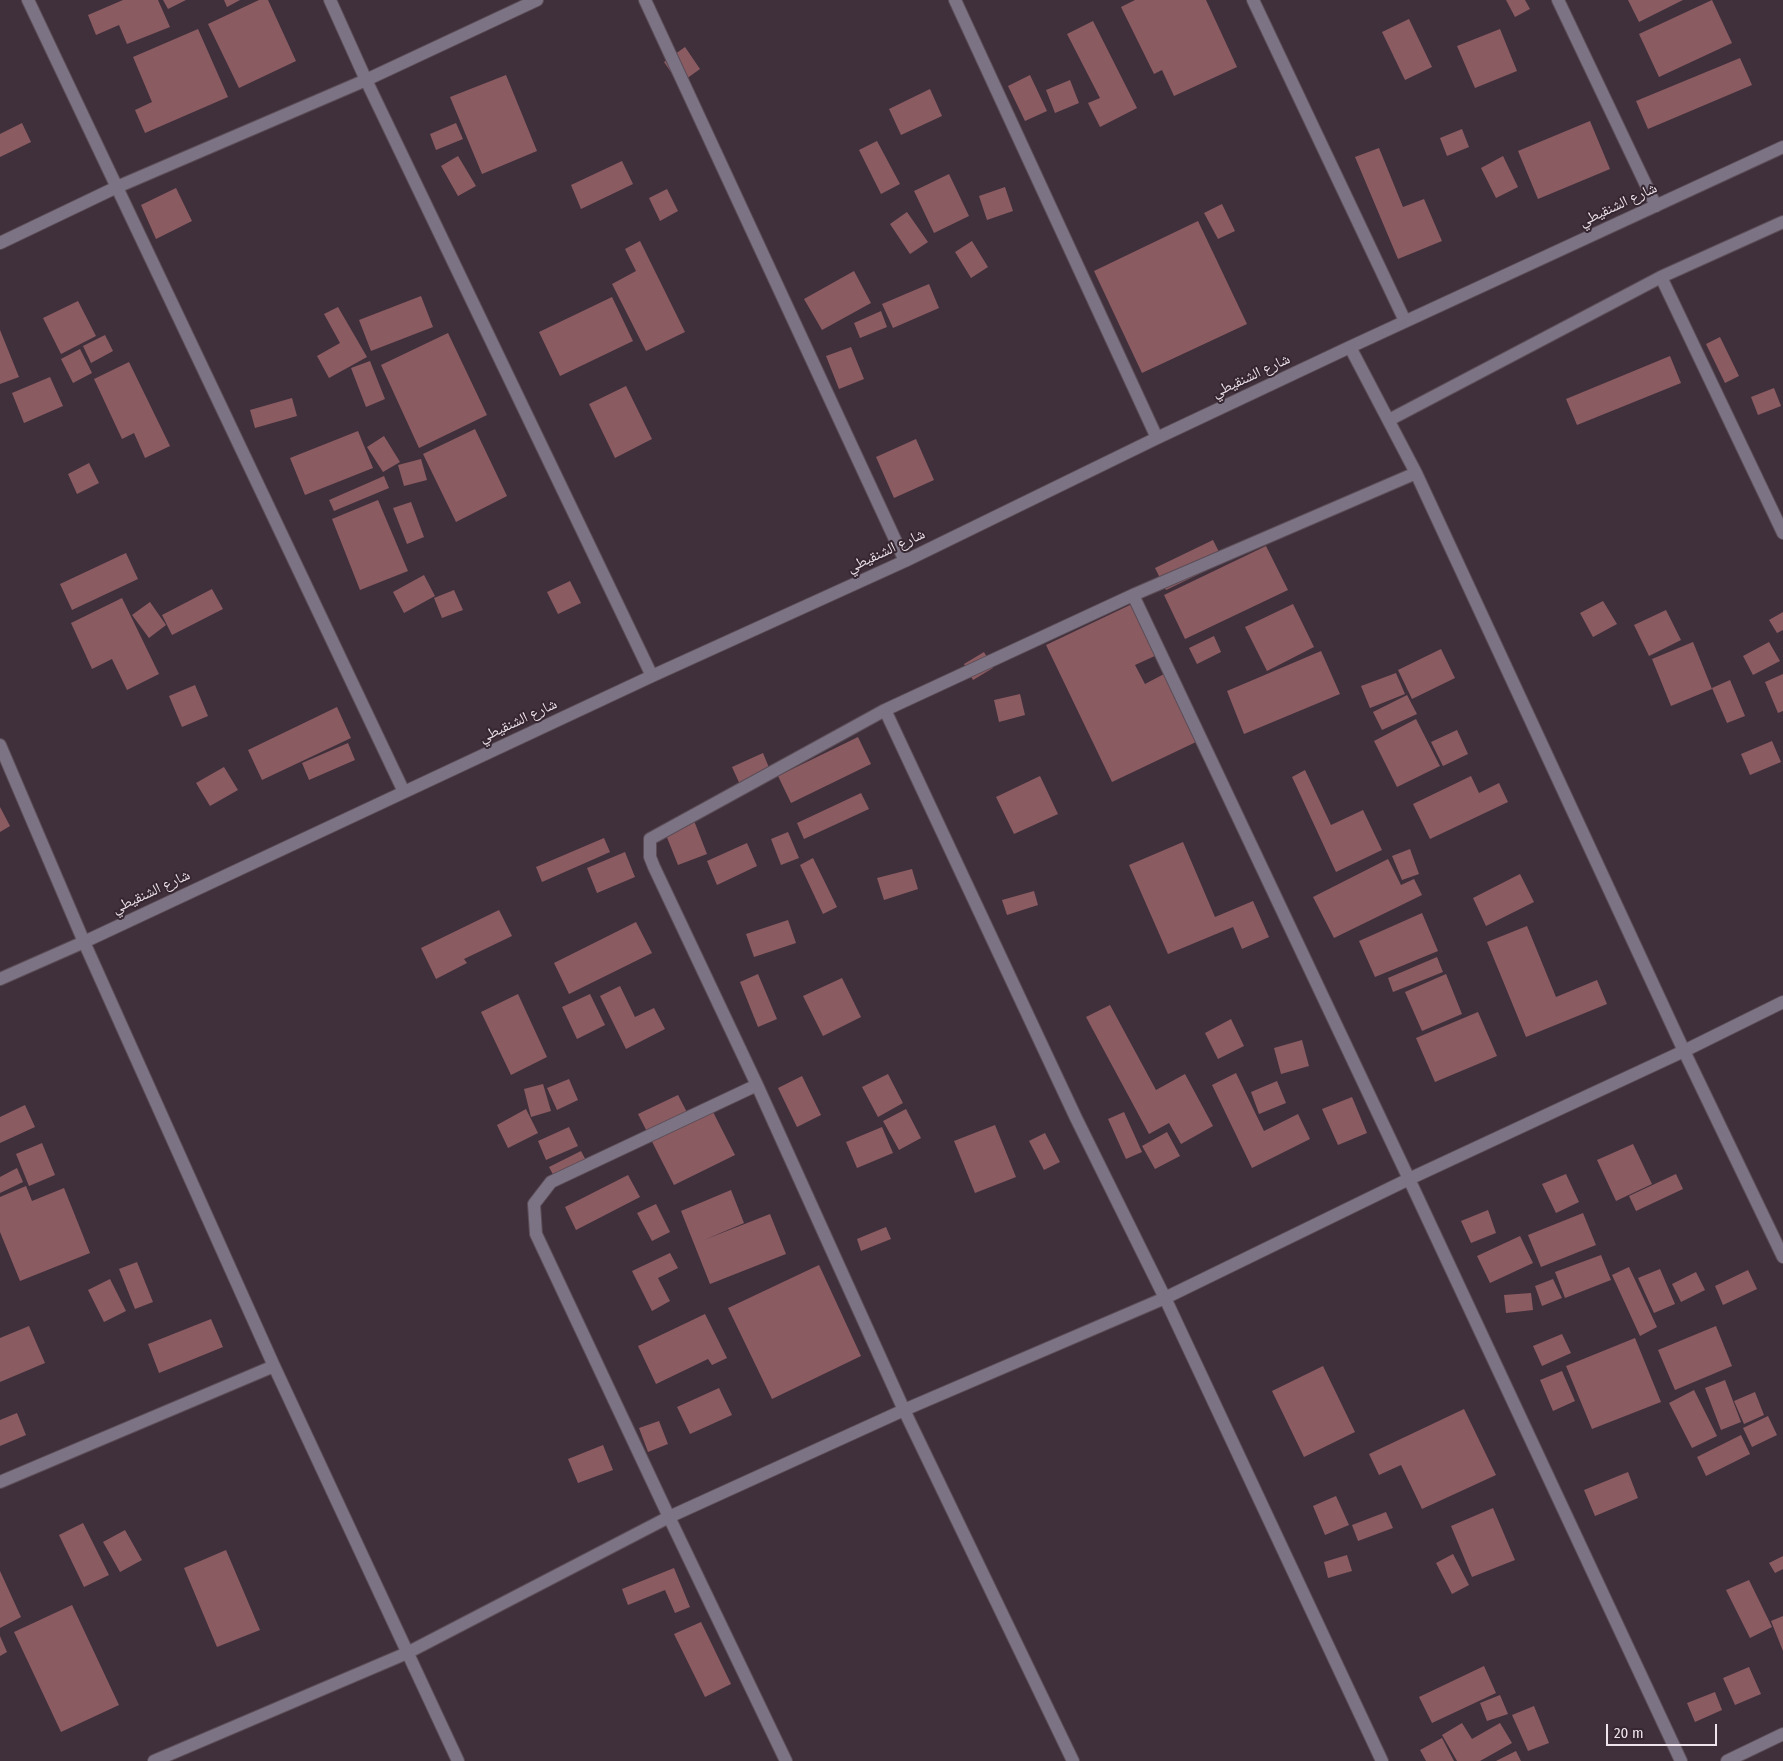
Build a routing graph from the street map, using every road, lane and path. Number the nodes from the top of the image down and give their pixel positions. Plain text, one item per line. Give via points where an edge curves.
1 (28, 0) edge
2 (330, 0) edge
3 (537, 0) edge
4 (645, 0) edge
5 (955, 0) edge
6 (1253, 0) edge
7 (1558, 0) edge
8 (366, 80) junction
9 (1783, 147) edge
10 (117, 187) junction
11 (1656, 206) junction
12 (1783, 222) edge
13 (0, 242) edge
14 (1661, 277) junction
15 (1405, 321) junction
16 (1350, 347) junction
17 (1390, 420) junction
18 (1157, 438) junction
19 (1416, 473) junction
20 (1783, 533) edge
21 (905, 561) junction
22 (1133, 595) junction
23 (652, 676) junction
24 (885, 710) junction
25 (0, 745) edge
26 (404, 792) junction
27 (84, 942) junction
28 (0, 979) edge
29 (1783, 1002) edge
30 (1684, 1051) junction
31 (757, 1085) junction
32 (1409, 1179) junction
33 (1783, 1257) edge
34 (1165, 1298) junction
35 (274, 1366) junction
36 (904, 1410) junction
37 (0, 1482) edge
38 (669, 1517) junction
39 (407, 1653) junction
40 (1783, 1734) edge
41 (157, 1760) edge
42 (458, 1761) edge
43 (786, 1761) edge
44 (1072, 1761) edge
45 (1382, 1761) edge
46 (1681, 1761) edge
47 (1727, 1761) edge

1 - 10 street
2 - 8 street
3 - 8 street
4 - 21 street
5 - 18 street
6 - 15 street
7 - 11 street
8 - 10 street
8 - 23 street
9 - 11 street, شارع الشنقيطي
10 - 13 street
10 - 26 street
11 - 15 street, شارع الشنقيطي
12 - 14 street
14 - 17 street
14 - 20 street
15 - 16 street, شارع الشنقيطي
16 - 17 street
16 - 18 street, شارع الشنقيطي
17 - 19 street
18 - 21 street, شارع الشنقيطي
19 - 22 street
19 - 30 street
21 - 23 street, شارع الشنقيطي
22 - 24 street
22 - 32 street
23 - 26 street, شارع الشنقيطي
24 - 31 street via 650,839 650,857 654,867
24 - 34 street via 1076,1118
25 - 27 street
26 - 27 street, شارع الشنقيطي
27 - 28 street, شارع الشنقيطي
27 - 35 street
29 - 30 street
30 - 32 street
30 - 33 street
31 - 36 street
31 - 38 street via 551,1182 534,1204 536,1234
32 - 34 street
32 - 46 street
34 - 36 street
34 - 45 street
35 - 37 street
35 - 39 street
36 - 38 street
36 - 44 street
38 - 39 street
38 - 43 street
39 - 41 street
39 - 42 street
40 - 47 street

